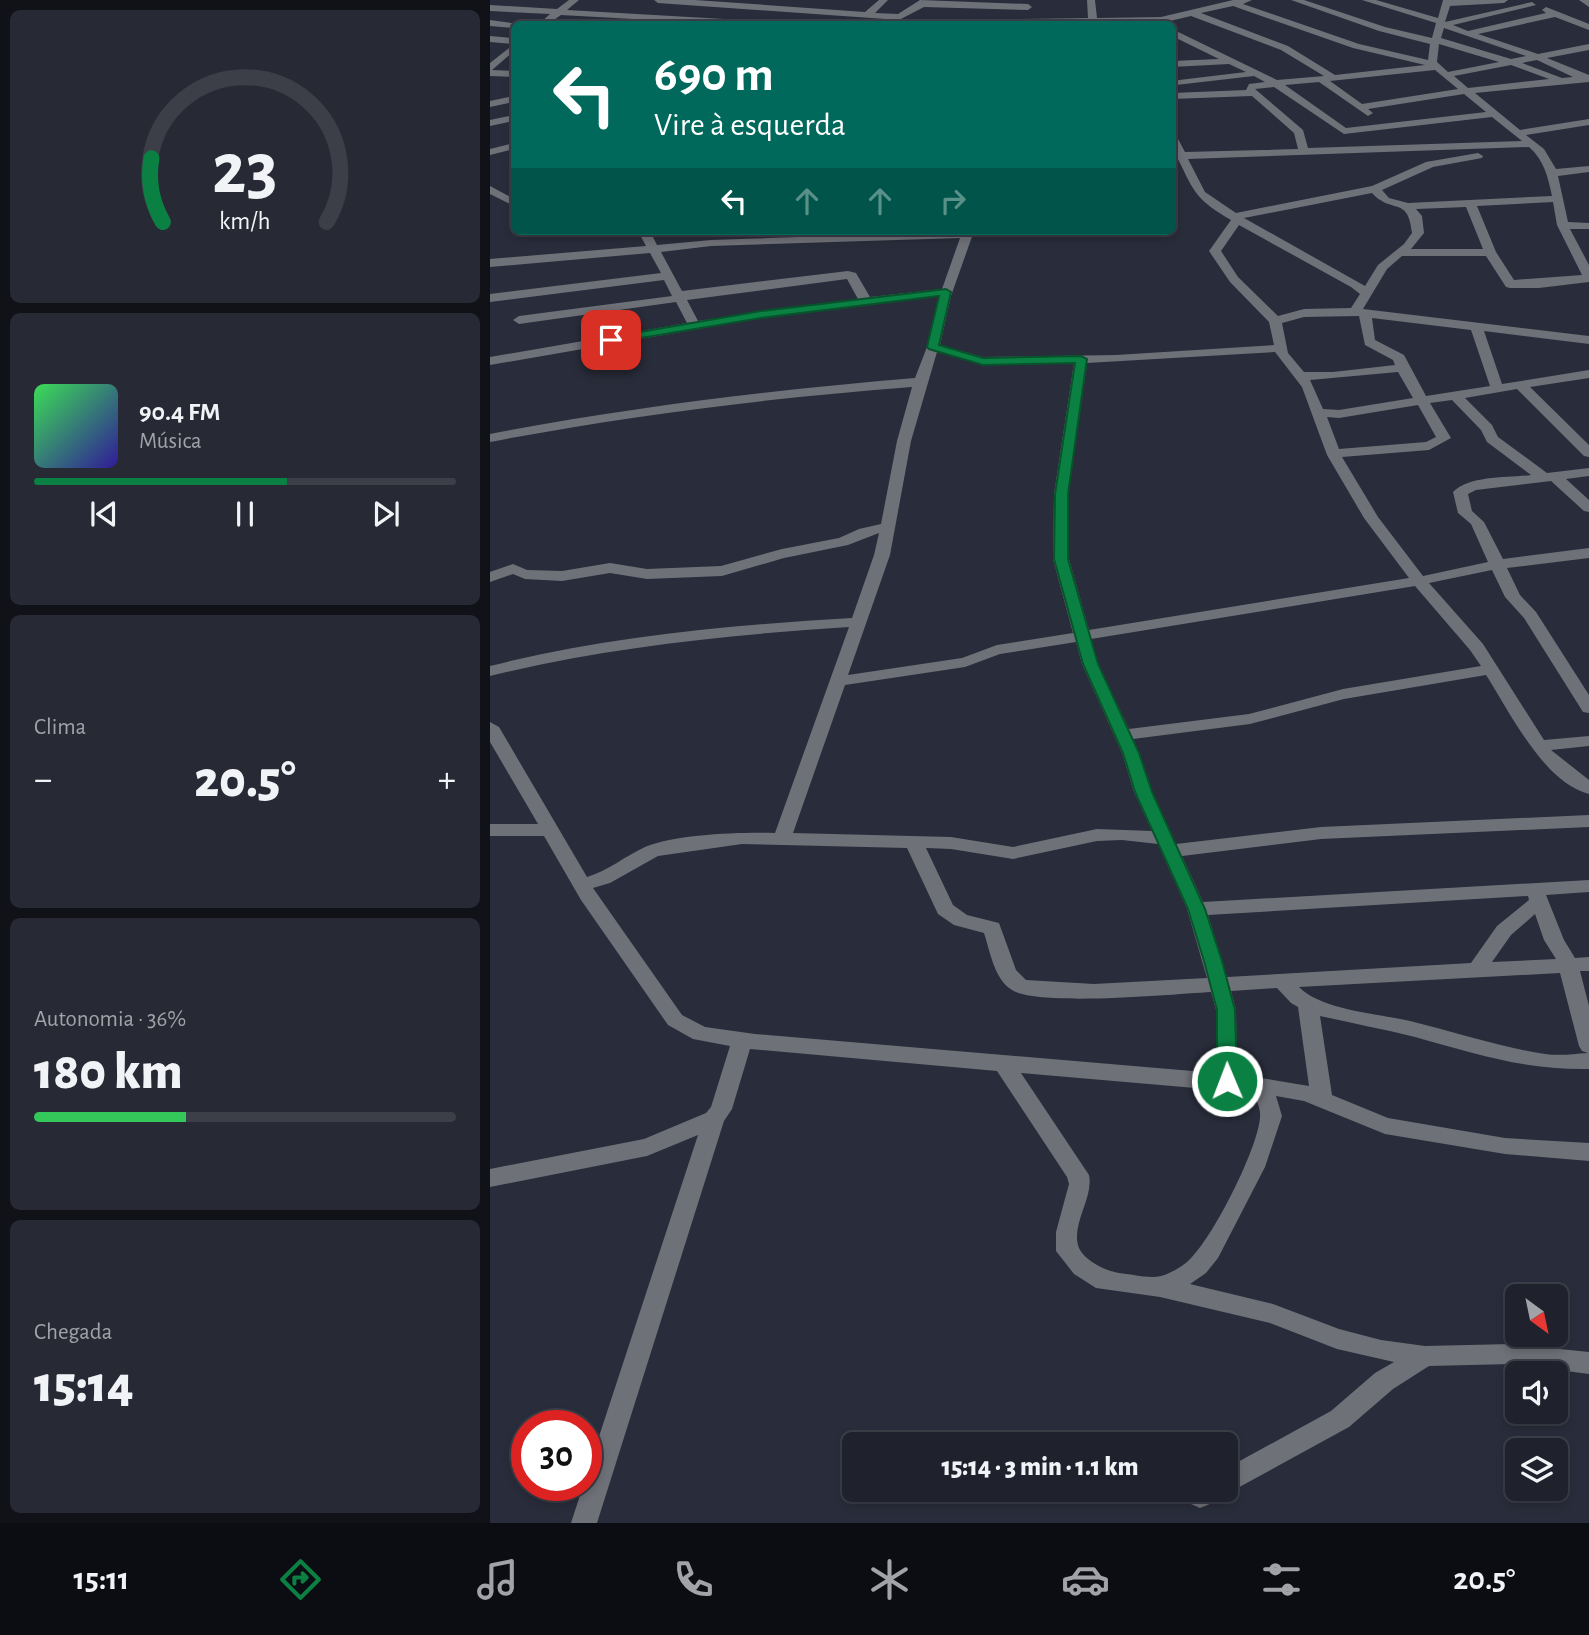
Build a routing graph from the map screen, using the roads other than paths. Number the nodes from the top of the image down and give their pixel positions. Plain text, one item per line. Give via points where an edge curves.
1 (575, 0) edge
2 (658, 0) edge
3 (883, 0) edge
4 (1091, 0) edge
5 (1190, 0) edge
6 (1246, 0) edge
7 (1295, 0) edge
8 (1366, 0) edge
9 (1503, 0) edge
10 (1520, 0) edge
11 (1584, 0) edge
12 (924, 2) edge
13 (747, 3) edge
14 (1029, 3) edge
15 (1444, 3) edge
16 (1233, 4) junction
17 (1589, 4) edge
18 (1532, 5) junction
19 (490, 8) edge
20 (1209, 9) junction
21 (557, 13) junction
22 (1191, 13) junction
23 (868, 14) junction
24 (1555, 14) junction
25 (899, 17) junction
26 (1589, 18) edge
27 (547, 21) edge
28 (651, 21) edge
29 (734, 21) edge
30 (894, 21) edge
31 (1023, 21) edge
32 (1094, 21) edge
33 (1161, 21) edge
34 (1573, 21) junction
35 (490, 23) edge
36 (1441, 23) junction
37 (511, 25) edge
38 (1589, 27) edge
39 (1176, 34) edge
40 (1469, 34) junction
41 (490, 39) edge
42 (511, 41) edge
43 (1435, 41) junction
44 (1589, 47) edge
45 (511, 50) edge
46 (490, 57) edge
47 (502, 58) junction
48 (511, 58) edge
49 (1540, 58) junction
50 (1234, 61) junction
51 (1514, 63) junction
52 (1176, 64) edge
53 (1434, 65) junction
54 (490, 70) edge
55 (511, 74) edge
56 (1253, 74) junction
57 (1445, 75) junction
58 (1335, 79) junction
59 (1587, 79) edge
60 (1323, 80) junction
61 (1176, 81) edge
62 (1562, 82) junction
63 (1275, 83) junction
64 (1465, 91) junction
65 (1254, 93) junction
66 (1176, 96) edge
67 (1193, 96) junction
68 (511, 100) edge
69 (490, 104) edge
70 (1360, 107) junction
71 (1492, 114) junction
72 (511, 119) edge
73 (1589, 122) edge
74 (490, 123) edge
75 (1386, 128) junction
76 (1519, 133) junction
77 (1536, 146) junction
78 (511, 147) edge
79 (1304, 150) junction
80 (490, 152) edge
81 (1178, 156) edge
82 (1588, 170) edge
83 (1552, 173) junction
84 (490, 189) edge
85 (1375, 189) junction
86 (1557, 199) junction
87 (511, 200) edge
88 (511, 202) edge
89 (1470, 203) junction
90 (490, 205) edge
91 (1408, 206) junction
92 (1237, 219) junction
93 (1563, 225) junction
94 (1589, 226) edge
95 (1260, 232) junction
96 (646, 235) edge
97 (893, 235) edge
98 (967, 235) edge
99 (1247, 235) dead end
100 (1234, 238) dead end
101 (1220, 241) junction
102 (655, 249) junction
103 (1575, 250) junction
104 (1589, 251) edge
105 (1490, 252) junction
106 (1400, 253) junction
107 (490, 263) edge
108 (666, 276) junction
109 (1589, 277) edge
110 (946, 292) junction
111 (1367, 294) junction
112 (681, 296) junction
113 (490, 298) edge
114 (866, 302) junction
115 (1360, 313) junction
116 (519, 320) dead end
117 (1275, 321) junction
118 (695, 326) junction
119 (1477, 327) junction
120 (1589, 340) edge
121 (933, 347) junction
122 (1281, 348) junction
123 (1081, 359) junction
124 (490, 361) edge
125 (1402, 368) junction
126 (1300, 376) junction
127 (1589, 378) edge
128 (920, 382) junction
129 (1520, 385) junction
130 (1499, 388) junction
131 (1456, 396) junction
132 (1422, 400) junction
133 (1319, 413) junction
134 (490, 438) edge
135 (1589, 453) edge
136 (1334, 454) junction
137 (1589, 472) edge
138 (1551, 478) junction
139 (1589, 508) edge
140 (887, 527) junction
141 (1589, 552) edge
142 (1498, 565) junction
143 (1455, 573) junction
144 (490, 577) edge
145 (1419, 581) junction
146 (1437, 603) junction
147 (859, 622) junction
148 (1082, 636) junction
149 (1491, 669) junction
150 (490, 671) edge
151 (839, 680) junction
152 (1589, 708) edge
153 (490, 727) edge
154 (1122, 735) junction
155 (1589, 741) edge
156 (1539, 746) junction
157 (1589, 788) edge
158 (1156, 820) junction
159 (1589, 821) edge
160 (490, 830) edge
161 (551, 830) junction
162 (1137, 835) junction
163 (782, 839) junction
164 (914, 843) junction
165 (1168, 845) junction
166 (582, 885) junction
167 (1589, 886) edge
168 (1537, 896) junction
169 (1197, 909) junction
170 (1520, 920) junction
171 (1554, 940) junction
172 (1567, 963) junction
173 (1589, 964) edge
174 (1478, 968) junction
175 (1280, 979) junction
176 (1219, 982) junction
177 (1308, 1004) junction
178 (742, 1040) junction
179 (1589, 1046) edge
180 (1589, 1061) edge
181 (1003, 1063) junction
182 (1227, 1081) junction
183 (1261, 1086) junction
184 (1322, 1099) junction
185 (714, 1119) junction
186 (1589, 1152) edge
187 (490, 1178) edge
188 (1160, 1287) junction
189 (1425, 1356) junction
190 (1589, 1363) edge
191 (1238, 1475) edge
192 (584, 1523) edge

1 - 21 street
2 - 13 street
3 - 23 street
4 - 32 street
5 - 20 street
6 - 16 street
7 - 43 street
8 - 36 street
9 - 15 street
10 - 18 street
11 - 17 street
12 - 14 street
12 - 25 street
13 - 23 street
13 - 29 street
14 - 31 street
15 - 36 street
16 - 20 street
16 - 53 street via 1356,46
18 - 24 street
18 - 36 street
19 - 21 street
20 - 22 street
21 - 27 street
21 - 28 street via 636,12
22 - 33 street
22 - 58 street via 1300,54
23 - 25 street
24 - 34 street
24 - 40 street
25 - 30 street
26 - 34 street
34 - 38 street
35 - 37 street
36 - 40 street
36 - 43 street
39 - 50 street
40 - 49 street
41 - 42 street
43 - 51 street
43 - 53 street
44 - 49 street
45 - 47 street
46 - 47 street
47 - 48 street
47 - 54 street
49 - 51 street
49 - 59 street
50 - 52 street
50 - 56 street
51 - 57 street
51 - 62 street
53 - 57 street
53 - 58 street
54 - 55 street
56 - 61 street
56 - 63 street
57 - 64 street
58 - 60 street
59 - 62 street
60 - 63 street
60 - 70 street
61 - 67 street
62 - 64 street
63 - 65 street via 1252,86
63 - 75 street via 1344,131
64 - 70 street
64 - 71 street
65 - 67 street
65 - 79 street via 1299,132
66 - 67 street
68 - 69 street
70 - 75 street
71 - 75 street
71 - 76 street
72 - 74 street
73 - 76 street
76 - 77 street
77 - 79 street
77 - 83 street
77 - 85 street via 1440,162
78 - 80 street
79 - 81 street
81 - 92 street via 1200,194
82 - 83 street
83 - 86 street
84 - 87 street
85 - 91 street via 1385,200
85 - 92 street
86 - 89 street
86 - 93 street
88 - 90 street
89 - 91 street
89 - 105 street
91 - 106 street via 1416,216 1418,233
92 - 95 street
92 - 101 street
93 - 94 street
93 - 103 street
95 - 99 street
95 - 111 street
96 - 102 street
97 - 102 street
98 - 110 street
100 - 101 street
101 - 117 street via 1215,251 1234,279
102 - 107 street
102 - 108 street
103 - 104 street
103 - 109 street
105 - 106 street
105 - 109 street via 1501,274 1515,285
106 - 111 street via 1382,267
108 - 112 street
108 - 113 street
110 - 114 street
110 - 121 street
111 - 115 street
112 - 114 street via 848,275
112 - 116 street
112 - 118 street
114 - 118 street
115 - 117 street via 1304,313
115 - 119 street
115 - 125 street via 1369,342 1396,355
117 - 122 street
118 - 124 street
119 - 120 street
119 - 130 street via 1485,364
121 - 123 street via 983,361
121 - 128 street
122 - 123 street
122 - 126 street
123 - 148 street via 1061,494 1061,559
125 - 126 street
125 - 132 street
126 - 133 street
127 - 129 street
128 - 134 street via 615,416
128 - 140 street
129 - 130 street
129 - 135 street
130 - 131 street
131 - 132 street
131 - 138 street via 1492,439
132 - 133 street
132 - 136 street via 1444,436 1441,442
133 - 136 street
136 - 145 street via 1371,518
137 - 138 street
138 - 139 street
138 - 142 street via 1474,486 1460,492 1465,513 1477,523
140 - 144 street via 722,571 647,574 610,568 562,576 513,569
140 - 147 street
141 - 142 street
142 - 143 street
142 - 152 street via 1513,597 1530,615
143 - 145 street
143 - 146 street via 1449,590
145 - 146 street
145 - 148 street
146 - 149 street
147 - 150 street via 709,633 574,650
147 - 151 street
148 - 151 street via 997,650 965,662
148 - 154 street
149 - 154 street via 1343,694 1250,719
149 - 156 street
151 - 163 street
153 - 161 street
154 - 158 street
155 - 156 street
156 - 157 street
158 - 162 street
158 - 165 street
159 - 165 street
160 - 161 street
161 - 166 street
162 - 164 street via 1097,835 1013,853 951,843
162 - 165 street
163 - 164 street
163 - 166 street via 743,838 668,847
164 - 176 street via 945,909 961,920 992,928 1004,966 1019,985 1094,991
165 - 169 street
166 - 178 street via 676,1020 700,1034
167 - 168 street
168 - 169 street
168 - 170 street
168 - 171 street
169 - 176 street
170 - 171 street
170 - 174 street via 1496,937
171 - 172 street
172 - 173 street
172 - 174 street
172 - 179 street
174 - 175 street
175 - 176 street
175 - 177 street
176 - 182 street via 1226,1010
177 - 180 street via 1499,1052 1549,1062
177 - 184 street
178 - 181 street
178 - 185 street
181 - 182 street
181 - 188 street via 1078,1175 1068,1251 1104,1281
182 - 183 street
183 - 184 street
183 - 188 street via 1271,1116 1264,1148 1213,1247 1200,1264
184 - 186 street via 1385,1126 1505,1146
185 - 187 street via 648,1147
185 - 192 street
188 - 189 street via 1273,1314 1337,1339
189 - 190 street via 1512,1354
189 - 191 street via 1384,1381 1340,1419

